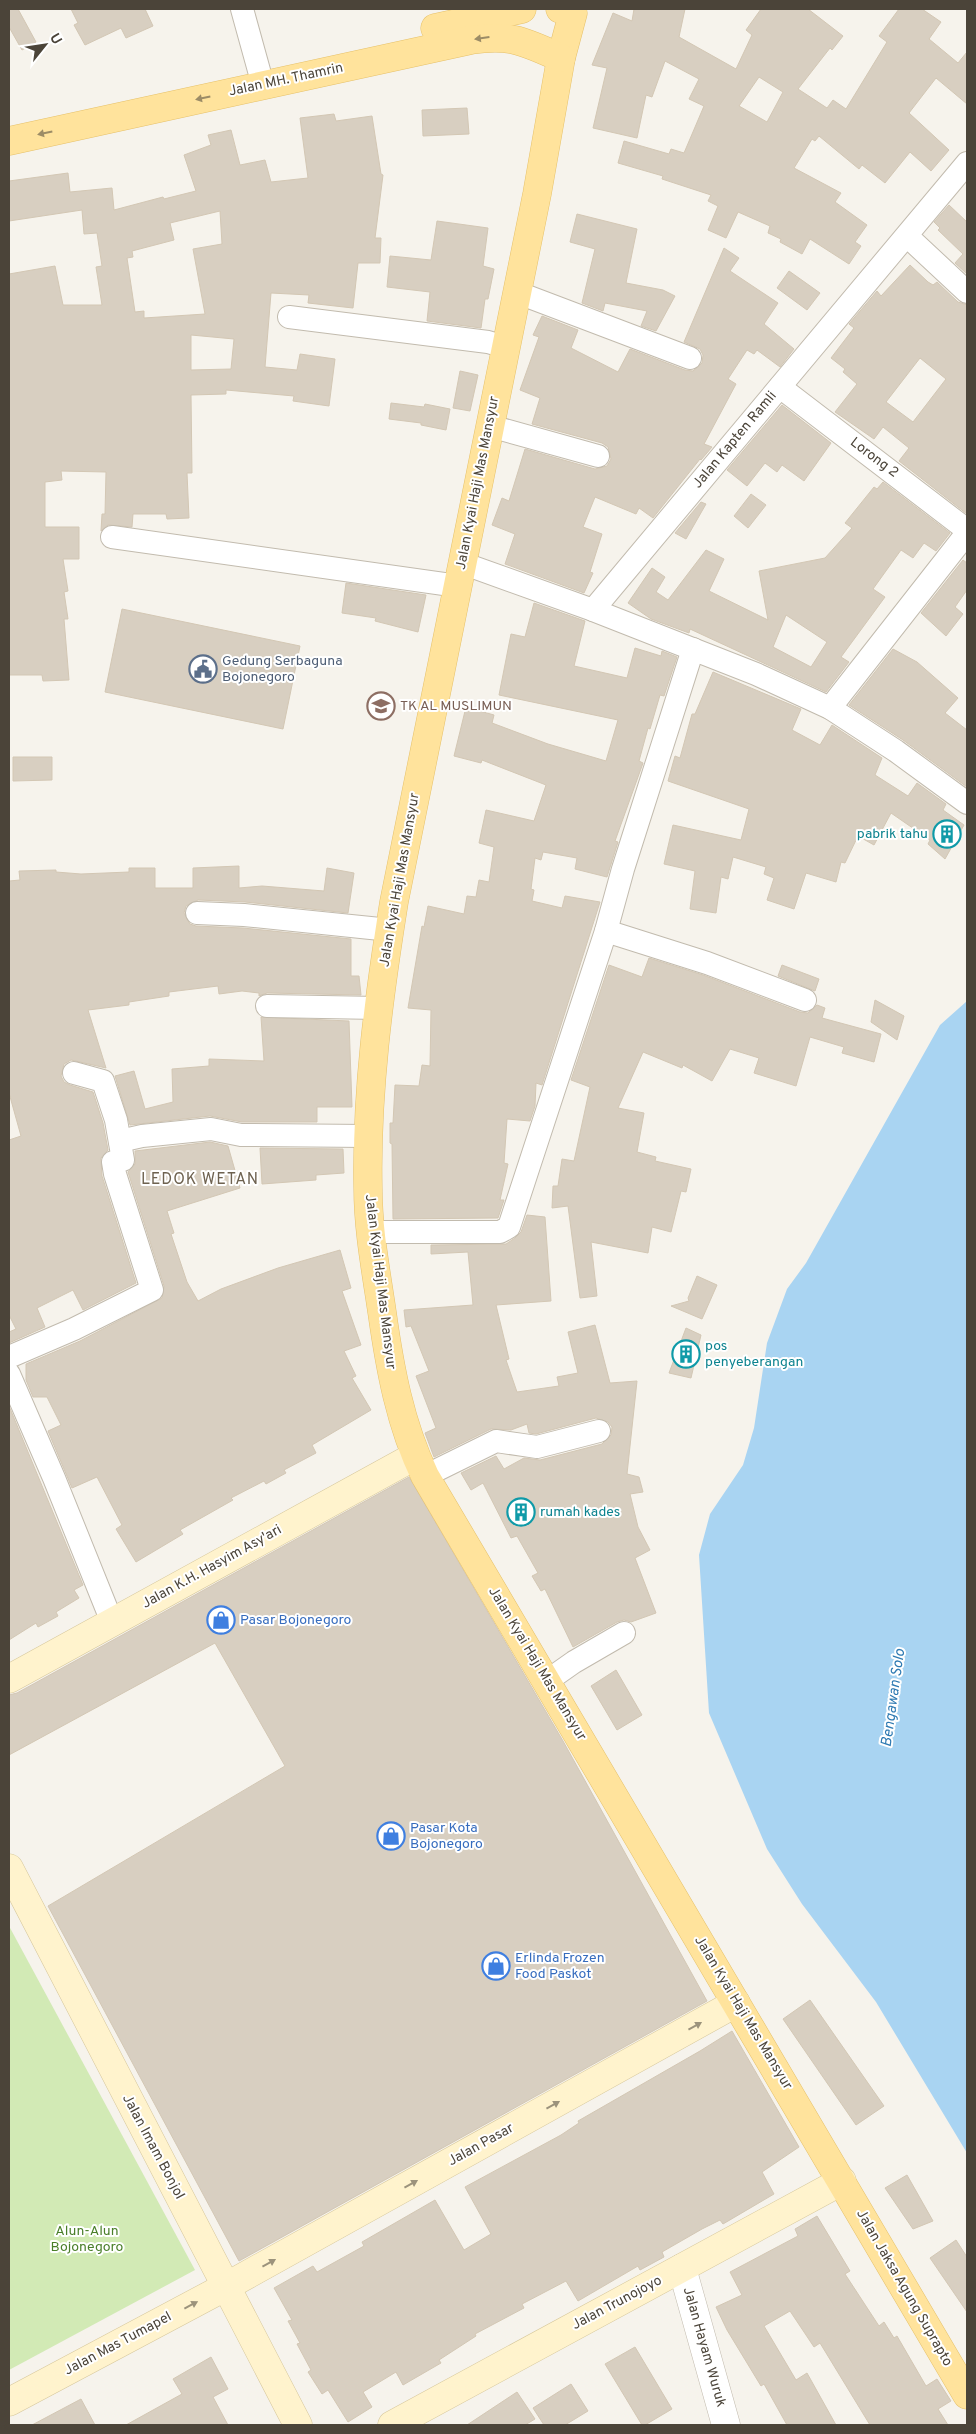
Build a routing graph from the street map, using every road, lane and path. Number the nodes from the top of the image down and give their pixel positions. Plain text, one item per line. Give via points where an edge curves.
1 (242, 9) edge
2 (518, 10) edge
3 (569, 10) edge
4 (525, 42) junction
5 (561, 58) junction
6 (260, 76) junction
7 (9, 122) edge
8 (9, 141) edge
9 (967, 163) edge
10 (907, 236) junction
11 (516, 292) junction
12 (967, 292) edge
13 (289, 317) dead end
14 (505, 347) junction
15 (690, 358) dead end
16 (780, 386) junction
17 (490, 426) junction
18 (598, 456) dead end
19 (967, 532) edge
20 (112, 537) dead end
21 (460, 574) junction
22 (592, 610) junction
23 (693, 649) junction
24 (830, 708) junction
25 (967, 803) edge
26 (197, 913) dead end
27 (390, 930) junction
28 (606, 931) junction
29 (805, 1000) dead end
30 (267, 1006) dead end
31 (378, 1008) junction
32 (74, 1073) dead end
33 (368, 1136) junction
34 (120, 1141) junction
35 (370, 1232) junction
36 (9, 1357) edge
37 (9, 1374) edge
38 (18, 1423) edge
39 (599, 1431) dead end
40 (420, 1466) junction
41 (112, 1622) junction
42 (624, 1633) dead end
43 (9, 1679) edge
44 (548, 1681) junction
45 (9, 1868) edge
46 (736, 2003) junction
47 (842, 2181) junction
48 (682, 2268) junction
49 (227, 2286) junction
50 (967, 2395) edge
51 (9, 2402) edge
52 (298, 2425) edge
53 (392, 2425) edge
54 (726, 2425) edge

1 - 6 street
2 - 4 main road via 515,24
2 - 6 main road, Jalan MH. Thamrin
3 - 5 main road, Jalan Kyai Haji Mas Mansyur
4 - 5 main road, Jalan MH. Thamrin
4 -> 6 main road, Jalan MH. Thamrin via 506,37 471,40
5 - 11 main road, Jalan Kyai Haji Mas Mansyur
6 - 7 main road, Jalan MH. Thamrin
6 -> 8 main road, Jalan MH. Thamrin
9 - 10 street, Jalan Kapten Ramli
10 - 12 street
10 - 16 street, Jalan Kapten Ramli
11 - 14 main road, Jalan Kyai Haji Mas Mansyur
11 - 15 street
13 - 14 street via 488,342
14 - 17 main road, Jalan Kyai Haji Mas Mansyur
16 - 19 street, Lorong 2
16 - 22 street, Jalan Kapten Ramli
17 - 18 street
17 - 21 main road, Jalan Kyai Haji Mas Mansyur
19 - 24 street
20 - 21 street
21 - 22 street
21 - 27 main road, Jalan Kyai Haji Mas Mansyur
22 - 23 street
23 - 24 street
23 - 28 street
24 - 25 street
26 - 27 street
27 - 31 main road, Jalan Kyai Haji Mas Mansyur
28 - 29 street via 707,963
28 - 35 street via 509,1227 500,1232
30 - 31 street
31 - 33 main road, Jalan Kyai Haji Mas Mansyur
32 - 34 street via 103,1081
33 - 34 street via 241,1135 211,1129
33 - 35 main road, Jalan Kyai Haji Mas Mansyur
34 - 36 street via 123,1160 113,1162 115,1174 152,1290
35 - 40 main road, Jalan Kyai Haji Mas Mansyur via 387,1351 400,1414
37 - 38 street
38 - 41 street via 54,1478
39 - 40 street via 537,1447 496,1441
40 - 41 main road, Jalan K.H. Hasyim Asy'ari
40 - 44 main road, Jalan Kyai Haji Mas Mansyur
41 - 43 main road, Jalan K.H. Hasyim Asy'ari
42 - 44 street
44 - 46 main road, Jalan Kyai Haji Mas Mansyur
45 - 49 main road, Jalan Imam Bonjol
46 - 47 main road, Jalan Kyai Haji Mas Mansyur
49 -> 46 main road, Jalan Pasar
47 - 48 main road, Jalan Trunojoyo
47 - 50 main road, Jalan Jaksa Agung Suprapto
48 - 53 main road, Jalan Trunojoyo
48 - 54 street, Jalan Hayam Wuruk
51 -> 49 main road, Jalan Mas Tumapel
49 - 52 main road, Jalan Imam Bonjol

